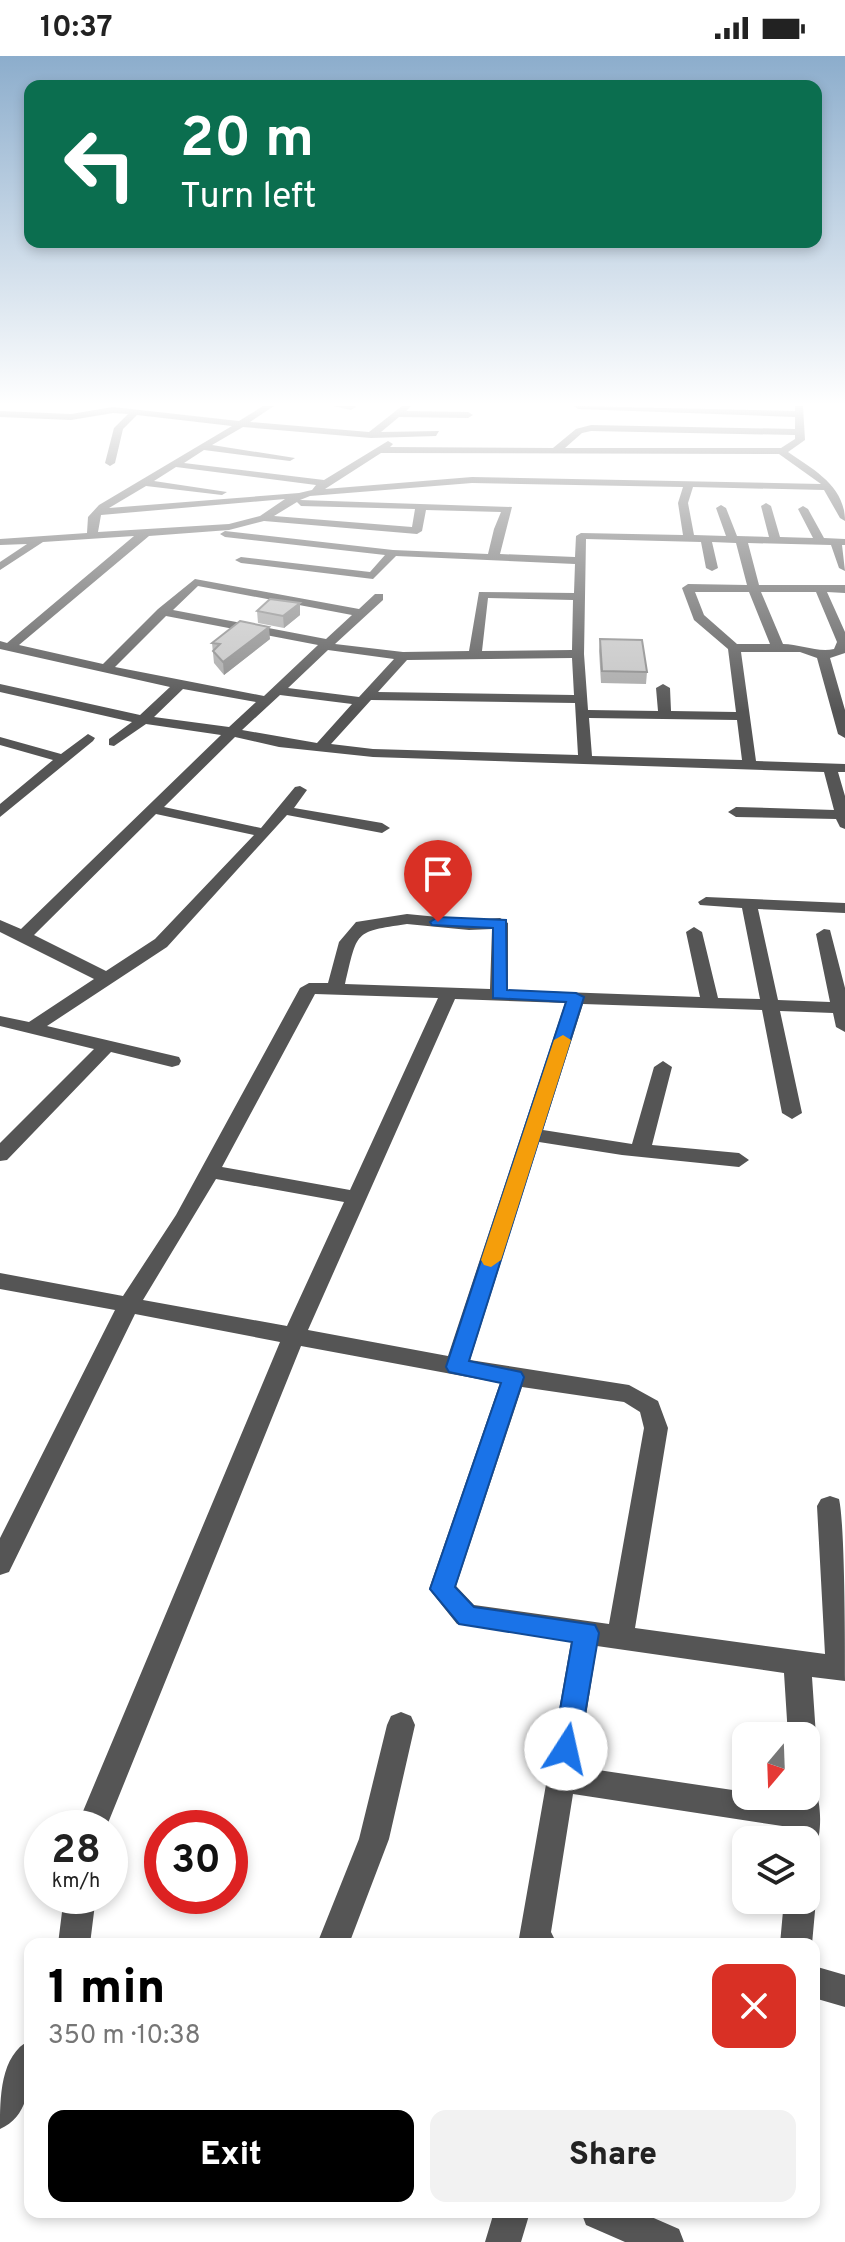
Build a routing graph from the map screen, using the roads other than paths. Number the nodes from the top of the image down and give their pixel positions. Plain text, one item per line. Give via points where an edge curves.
1 (102, 508) edge
2 (139, 508) edge
3 (278, 508) edge
4 (421, 508) edge
5 (479, 508) edge
6 (684, 508) edge
7 (721, 508) dead end
8 (767, 508) edge
9 (803, 509) dead end
10 (96, 512) junction
11 (264, 518) junction
12 (202, 530) junction
13 (145, 533) junction
14 (92, 536) junction
15 (689, 537) junction
16 (705, 537) junction
17 (736, 539) junction
18 (40, 540) junction
19 (775, 540) junction
20 (820, 541) junction
21 (0, 542) edge
22 (840, 542) edge
23 (393, 553) junction
24 (493, 559) junction
25 (241, 560) dead end
26 (579, 561) junction
27 (0, 567) edge
28 (712, 568) dead end
29 (845, 568) edge
30 (754, 589) junction
31 (820, 589) junction
32 (845, 589) edge
33 (379, 597) dead end
34 (577, 597) junction
35 (162, 612) junction
36 (359, 613) junction
37 (841, 629) edge
38 (325, 645) junction
39 (4, 646) edge
40 (734, 648) junction
41 (778, 648) junction
42 (475, 654) junction
43 (578, 654) junction
44 (403, 656) junction
45 (823, 656) junction
46 (106, 668) junction
47 (180, 685) junction
48 (0, 688) edge
49 (663, 688) dead end
50 (17, 692) junction
51 (271, 695) junction
52 (367, 699) junction
53 (0, 702) edge
54 (581, 707) junction
55 (842, 709) edge
56 (665, 715) junction
57 (742, 716) junction
58 (143, 720) junction
59 (232, 732) junction
60 (845, 734) edge
61 (88, 738) dead end
62 (0, 741) edge
63 (114, 742) dead end
64 (321, 747) junction
65 (63, 759) junction
66 (585, 759) junction
67 (750, 766) junction
68 (837, 768) edge
69 (300, 790) dead end
70 (152, 809) junction
71 (282, 810) junction
72 (0, 812) edge
73 (736, 812) dead end
74 (844, 820) edge
75 (382, 828) dead end
76 (265, 833) junction
77 (706, 902) dead end
78 (749, 904) junction
79 (845, 908) edge
80 (0, 925) edge
81 (694, 932) dead end
82 (824, 934) dead end
83 (24, 936) junction
84 (106, 978) junction
85 (335, 989) junction
86 (449, 993) junction
87 (499, 995) junction
88 (576, 997) junction
89 (710, 1002) junction
90 (772, 1005) junction
91 (843, 1008) edge
92 (0, 1021) edge
93 (845, 1027) edge
94 (32, 1028) junction
95 (107, 1046) junction
96 (172, 1061) dead end
97 (663, 1067) dead end
98 (792, 1113) dead end
99 (532, 1135) junction
100 (640, 1151) junction
101 (0, 1155) edge
102 (739, 1160) dead end
103 (210, 1171) junction
104 (358, 1198) junction
105 (0, 1281) edge
106 (129, 1304) junction
107 (294, 1336) junction
108 (456, 1367) junction
109 (514, 1377) junction
110 (830, 1506) dead end
111 (0, 1564) edge
112 (586, 1633) junction
113 (620, 1638) junction
114 (797, 1662) junction
115 (843, 1668) edge
116 (801, 1722) edge
117 (401, 1725) dead end
118 (561, 1778) junction
119 (98, 1810) edge
120 (804, 1817) edge
121 (78, 1914) edge
122 (799, 1914) edge
123 (75, 1938) edge
124 (335, 1938) edge
125 (534, 1938) edge
126 (797, 1938) edge
127 (820, 1984) edge
128 (845, 1991) edge
129 (24, 2068) edge
130 (0, 2112) edge
131 (510, 2218) edge
132 (612, 2218) edge
133 (503, 2242) edge
134 (666, 2242) edge

1 - 10 street
2 - 10 street
3 - 11 street
4 - 11 street via 417,531
5 - 24 street via 508,509
6 - 15 street
7 - 17 street
8 - 19 street
9 - 20 street
10 - 14 street
11 - 12 street
12 - 13 street
12 - 23 street
13 - 14 street
13 - 39 street
14 - 18 street
15 - 16 street
15 - 26 street via 585,535 579,539
16 - 17 street
16 - 28 street
17 - 19 street
17 - 30 street
18 - 21 street
18 - 27 street
19 - 20 street
20 - 22 street
22 - 29 street
23 - 24 street
23 - 25 street via 373,576
24 - 26 street
26 - 34 street
30 - 31 street
30 - 40 street via 688,588 698,617
30 - 41 street
31 - 32 street
31 - 37 street
33 - 36 street
34 - 42 street via 483,594
34 - 43 street
35 - 36 street via 199,582
35 - 38 street
35 - 46 street
36 - 38 street
37 - 45 street via 840,651
38 - 44 street
38 - 51 street
39 - 46 street
40 - 41 street
40 - 57 street
41 - 45 street via 802,648
42 - 43 street
42 - 44 street
43 - 54 street
44 - 52 street
45 - 55 street
46 - 47 street
47 - 51 street
47 - 58 street
48 - 50 street
49 - 56 street
50 - 53 street
50 - 58 street
51 - 52 street
51 - 59 street
52 - 54 street
52 - 64 street
54 - 56 street
54 - 66 street
55 - 60 street
56 - 57 street
57 - 67 street
58 - 59 street
58 - 63 street
59 - 64 street
59 - 70 street
61 - 65 street
62 - 65 street
64 - 66 street
65 - 72 street
66 - 67 street
67 - 68 street
68 - 74 street
69 - 71 street
70 - 76 street
70 - 83 street
71 - 75 street
71 - 76 street
73 - 74 street
76 - 84 street via 161,943
77 - 78 street
78 - 79 street
78 - 90 street
80 - 83 street
81 - 89 street
82 - 91 street
83 - 84 street
84 - 94 street
85 - 86 street
85 - 87 street via 347,942 362,926 407,919 500,923
85 - 103 street via 309,988
86 - 87 street
86 - 104 street
87 - 88 street
88 - 89 street
88 - 99 street
89 - 90 street
90 - 91 street
90 - 98 street
91 - 93 street
92 - 94 street
94 - 95 street
95 - 96 street
95 - 101 street
97 - 100 street
99 - 100 street
99 - 108 street
100 - 102 street
103 - 104 street
103 - 106 street
104 - 107 street
105 - 106 street
106 - 107 street
106 - 111 street
107 - 108 street
107 - 119 street
108 - 109 street
109 - 112 street via 442,1589 467,1616
109 - 113 street via 629,1394 650,1407 656,1428
110 - 115 street
112 - 113 street
112 - 118 street
113 - 114 street
114 - 115 street
114 - 116 street
117 - 124 street via 374,1839
118 - 120 street
118 - 125 street
121 - 123 street
122 - 126 street
127 - 128 street
129 - 130 street
131 - 133 street
132 - 134 street

